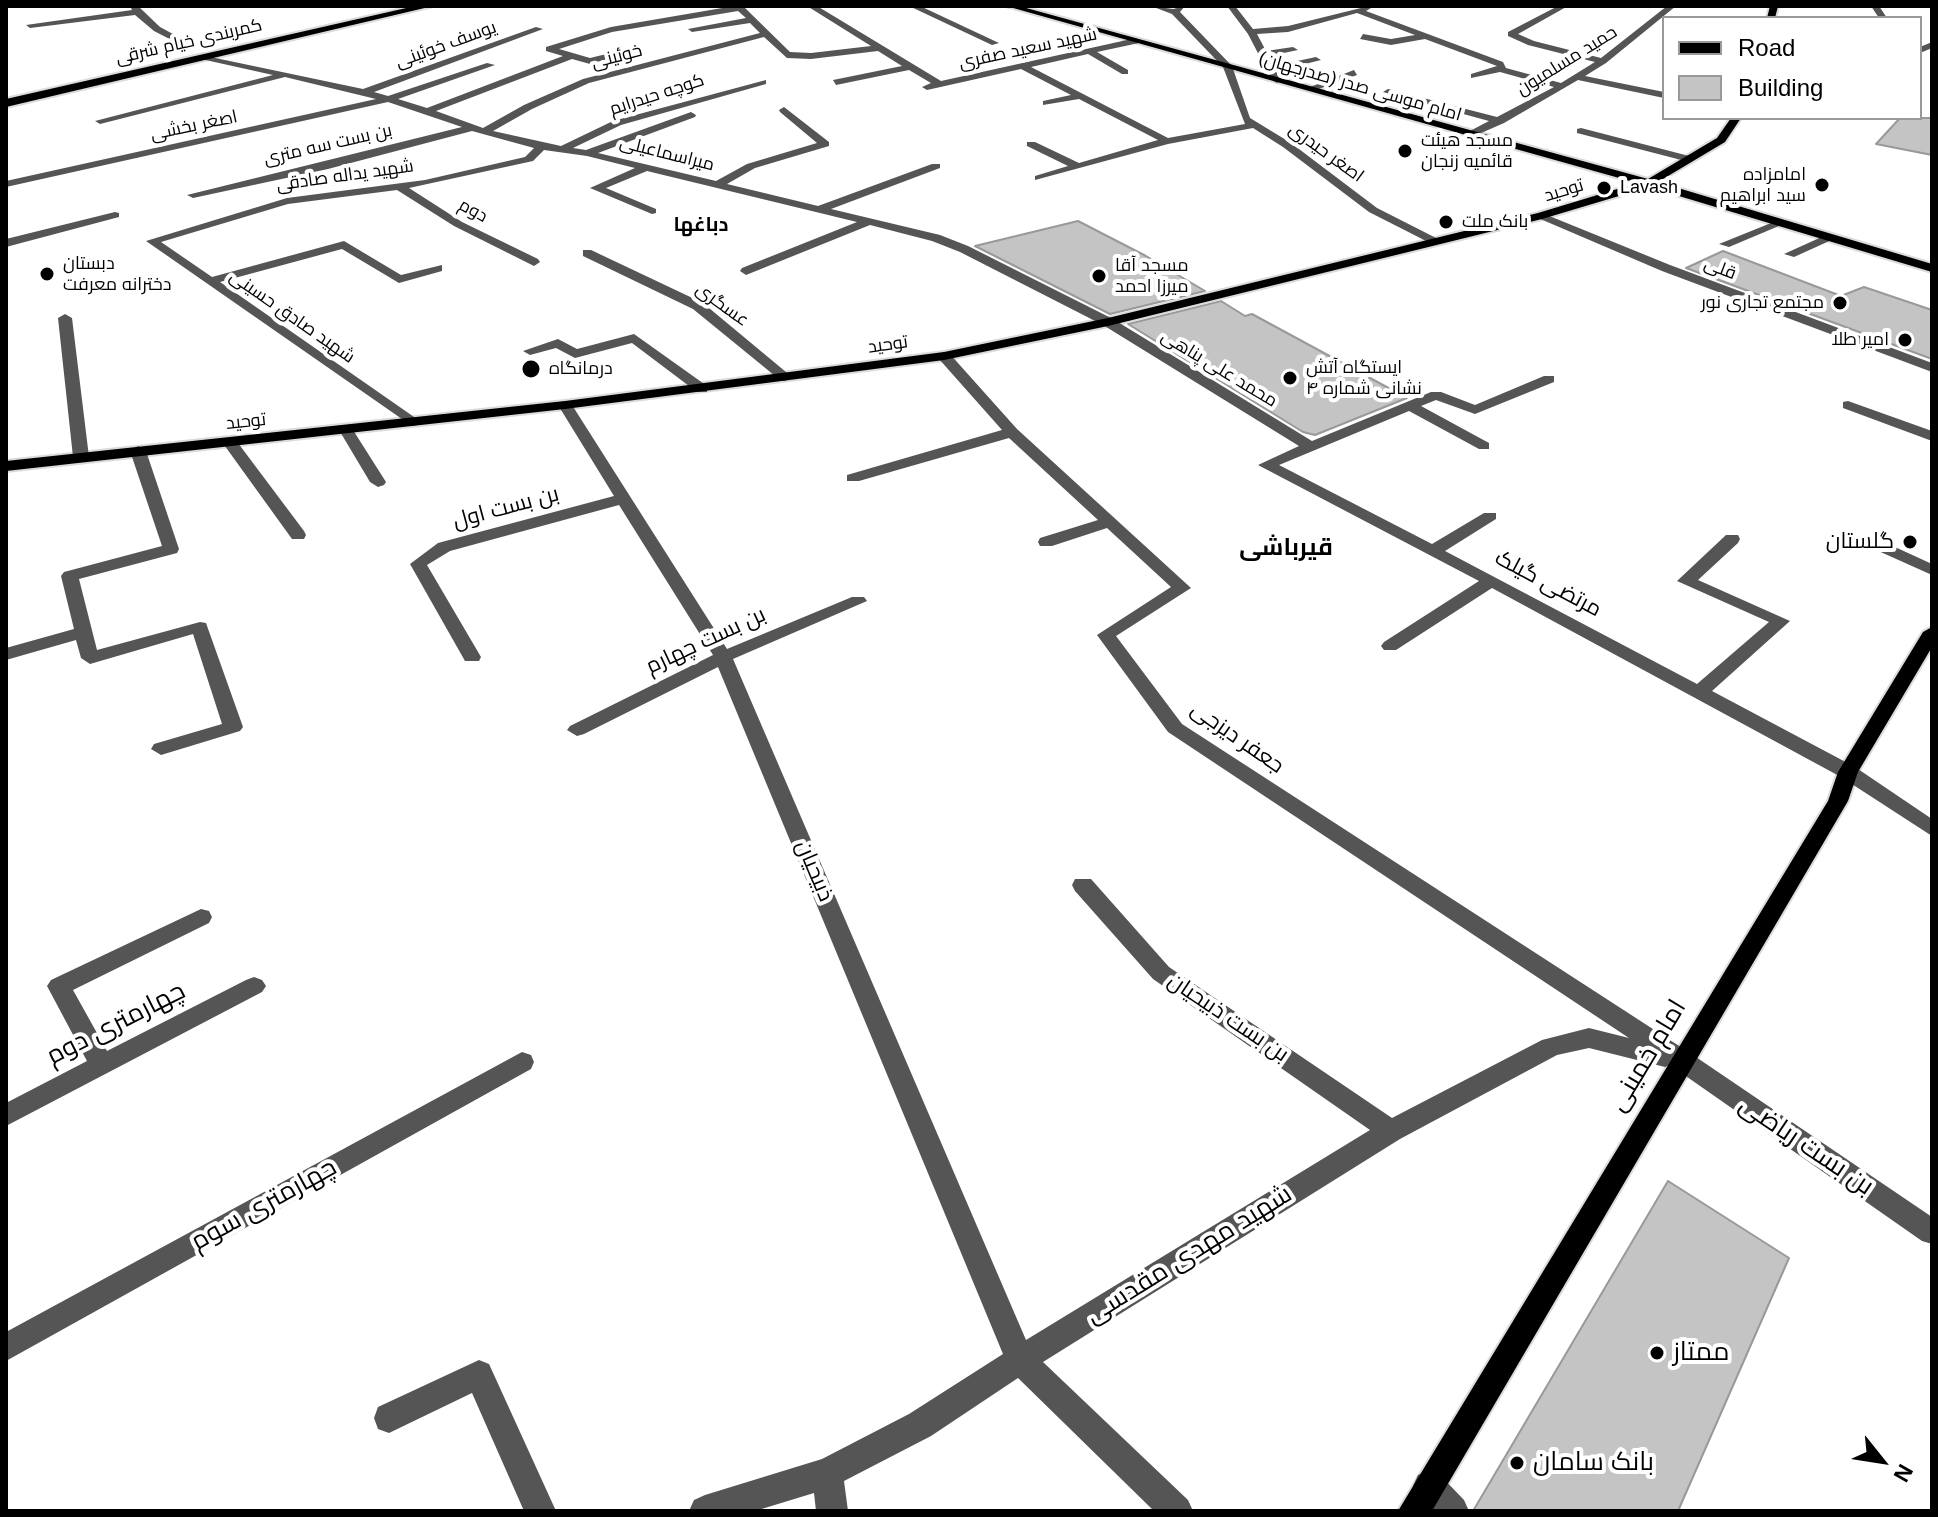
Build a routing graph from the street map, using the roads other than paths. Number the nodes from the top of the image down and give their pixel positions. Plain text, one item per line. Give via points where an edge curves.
1 (376, 6) edge
2 (428, 6) edge
3 (811, 6) edge
4 (934, 6) edge
5 (1010, 6) edge
6 (1155, 6) edge
7 (1231, 6) edge
8 (1375, 6) edge
9 (1564, 6) edge
10 (1672, 6) edge
11 (739, 7) edge
12 (917, 8) edge
13 (135, 9) edge
14 (1178, 9) edge
15 (1356, 10) junction
16 (753, 20) junction
17 (1423, 21) dead end
18 (30, 25) dead end
19 (292, 25) junction
20 (1398, 25) junction
21 (539, 29) dead end
22 (692, 29) dead end
23 (1251, 32) junction
24 (310, 33) junction
25 (766, 34) junction
26 (1429, 36) junction
27 (1363, 37) dead end
28 (1136, 41) junction
29 (995, 43) dead end
30 (192, 47) junction
31 (880, 48) junction
32 (1293, 50) dead end
33 (1466, 51) junction
34 (627, 52) dead end
35 (1090, 52) junction
36 (1263, 54) junction
37 (1451, 55) dead end
38 (571, 56) junction
39 (204, 57) junction
40 (1316, 60) dead end
41 (1603, 61) junction
42 (119, 64) dead end
43 (490, 65) dead end
44 (1022, 66) junction
45 (1227, 66) junction
46 (910, 67) junction
47 (1500, 69) junction
48 (1125, 72) dead end
49 (1354, 73) dead end
50 (285, 75) junction
51 (1274, 75) junction
52 (1474, 76) dead end
53 (1576, 77) junction
54 (763, 82) dead end
55 (836, 82) dead end
56 (939, 84) junction
57 (1562, 86) junction
58 (927, 87) dead end
59 (1310, 89) junction
60 (364, 92) junction
61 (1388, 92) dead end
62 (1662, 95) edge
63 (1080, 96) junction
64 (389, 99) junction
65 (6, 103) edge
66 (1046, 103) dead end
67 (784, 110) dead end
68 (427, 111) junction
69 (691, 115) dead end
70 (1735, 120) edge
71 (100, 121) dead end
72 (1500, 121) junction
73 (1254, 125) junction
74 (471, 128) junction
75 (1581, 131) dead end
76 (484, 132) junction
77 (1472, 134) junction
78 (1167, 141) junction
79 (1031, 144) dead end
80 (542, 147) junction
81 (565, 148) junction
82 (587, 153) junction
83 (1689, 159) junction
84 (936, 166) dead end
85 (1079, 167) junction
86 (644, 168) junction
87 (1039, 178) dead end
88 (1649, 183) junction
89 (6, 184) edge
90 (717, 185) junction
91 (398, 186) junction
92 (193, 195) dead end
93 (818, 210) junction
94 (652, 211) dead end
95 (115, 215) dead end
96 (1542, 216) junction
97 (868, 222) junction
98 (1780, 223) junction
99 (1830, 238) junction
100 (152, 241) joint
101 (1436, 241) junction
102 (6, 243) edge
103 (1725, 244) dead end
104 (587, 253) dead end
105 (1790, 254) dead end
106 (534, 262) dead end
107 (438, 268) dead end
108 (1932, 268) edge
109 (746, 271) dead end
110 (210, 281) junction
111 (65, 318) dead end
112 (1108, 322) junction
113 (530, 351) dead end
114 (944, 356) junction
115 (1932, 368) edge
116 (785, 377) junction
117 (1549, 379) dead end
118 (702, 389) junction
119 (565, 405) junction
120 (1848, 405) dead end
121 (1410, 406) junction
122 (412, 422) junction
123 (346, 430) junction
124 (1012, 432) junction
125 (1932, 436) edge
126 (230, 442) junction
127 (1310, 446) junction
128 (1484, 446) dead end
129 (138, 451) junction
130 (81, 457) junction
131 (6, 466) edge
132 (853, 478) dead end
133 (378, 482) dead end
134 (622, 499) junction
135 (1490, 516) dead end
136 (1110, 521) junction
137 (298, 535) dead end
138 (1732, 539) dead end
139 (1871, 541) dead end
140 (1046, 542) dead end
141 (1433, 551) junction
142 (1932, 570) edge
143 (1491, 581) junction
144 (858, 601) dead end
145 (84, 632) junction
146 (1932, 632) edge
147 (1390, 646) dead end
148 (6, 654) edge
149 (472, 657) dead end
150 (723, 657) junction
151 (1698, 693) junction
152 (577, 730) dead end
153 (161, 749) dead end
154 (1848, 772) junction
155 (1932, 829) edge
156 (1083, 885) dead end
157 (201, 917) dead end
158 (254, 986) dead end
159 (1681, 1060) junction
160 (522, 1062) dead end
161 (102, 1065) junction
162 (6, 1115) edge
163 (1391, 1131) junction
164 (1932, 1232) edge
165 (6, 1347) edge
166 (1020, 1360) junction
167 (389, 1418) dead end
168 (827, 1473) junction
169 (1421, 1499) edge
170 (540, 1511) edge
171 (705, 1511) edge
172 (832, 1511) edge
173 (1177, 1511) edge
174 (1453, 1511) edge

1 - 19 highway, کمربندی خیام شرقی
2 - 24 highway, کمربندی خیام شرقی
3 - 31 street
4 - 12 street
5 - 28 main road, (صدرجهان) امام موسی صدر
6 - 14 street
7 - 23 street
8 - 15 street
9 - 41 street via 1511,34
10 - 41 street, حمید مسلمیون
11 - 16 street
11 - 38 street via 611,30 550,51
12 - 29 street
13 - 18 street
13 - 30 street via 157,29
14 - 45 street
15 - 20 street
15 - 23 street via 1288,29
16 - 22 street
16 - 25 street
17 - 20 street
19 - 24 highway
19 - 30 highway, کمربندی خیام شرقی
20 - 26 street
21 - 60 street, یوسف خوئینی
23 - 36 street
24 - 39 highway, کمربندی خیام شرقی
25 - 31 street via 787,55 798,57
25 - 76 street, خوئینی via 586,81
26 - 27 street via 1391,42
26 - 33 street
28 - 35 street, شهید سعید صفری
28 - 45 main road, (صدرجهان) امام موسی صدر
30 - 42 highway, کمربندی خیام شرقی
31 - 46 street
32 - 36 street
33 - 37 street
33 - 47 street via 1500,64
34 - 38 street via 595,61
35 - 44 street, شهید سعید صفری
35 - 48 street
36 - 51 street
38 - 68 street
39 - 50 street, میراسماعیلی
39 - 65 highway, کمربندی خیام شرقی
40 - 51 street
41 - 53 street, حمید مسلمیون
43 - 64 street, اصغر بخشی
44 - 56 street, شهید سعید صفری
44 - 63 street
45 - 51 main road, (صدرجهان) امام موسی صدر
45 - 73 street, اصغر حیدری via 1246,120
46 - 55 street
46 - 56 street
47 - 52 street
47 - 57 street
49 - 59 street
50 - 60 street, میراسماعیلی
50 - 71 street
51 - 59 main road, (صدرجهان) امام موسی صدر
53 - 57 street, حمید مسلمیون
53 - 62 street
54 - 81 street, کوچه حیدرایم via 655,110
56 - 58 street, شهید سعید صفری
57 - 72 street, حمید مسلمیون
59 - 77 main road, (صدرجهان) امام موسی صدر
60 - 64 street, میراسماعیلی
61 - 72 street
63 - 66 street
63 - 78 street
64 - 68 street, میراسماعیلی
64 - 89 street, اصغر بخشی
67 - 90 street via 825,144 751,166
68 - 74 street, میراسماعیلی
69 - 82 street
70 - 83 main road, توحید via 1721,140
72 - 77 street, حمید مسلمیون
73 - 78 street
73 - 101 street, اصغر حیدری via 1373,210
74 - 76 street, میراسماعیلی
74 - 92 street, بن بست سه متری
75 - 83 street
76 - 80 street, میراسماعیلی
77 - 88 main road, (صدرجهان) امام موسی صدر
78 - 85 street
79 - 85 street
80 - 81 street, میراسماعیلی
80 - 91 street, شهید یداله صادقی via 529,159
81 - 82 street, میراسماعیلی
82 - 86 street, میراسماعیلی
83 - 88 main road, توحید
84 - 93 street
85 - 87 street
86 - 90 street, میراسماعیلی
86 - 94 street via 596,188
88 - 96 main road, توحید
88 - 98 main road, (صدرجهان) امام موسی صدر
90 - 93 street, میراسماعیلی
91 - 100 street, شهید یداله صادقی via 287,201
91 - 106 street, دوم
93 - 97 street, میراسماعیلی
95 - 102 street
96 - 101 main road, توحید
96 - 115 street, قلی
97 - 109 street
97 - 112 street, میراسماعیلی via 964,249
98 - 99 main road, (صدرجهان) امام موسی صدر
98 - 103 street
99 - 105 street
99 - 108 main road, (صدرجهان) امام موسی صدر
100 - 110 street, شهید صادق حسینی
101 - 112 main road, توحید
104 - 116 street, عسگری via 698,306
107 - 110 street via 399,279 344,245
110 - 122 street, شهید صادق حسینی
111 - 130 street
112 - 114 main road, توحید
112 - 127 street, محمد علی پناهی
113 - 118 street via 558,343 575,354 634,338
114 - 116 main road, توحید
114 - 124 street, جعفر دیزجی
116 - 118 main road, توحید
117 - 121 street via 1475,410 1436,395
118 - 119 main road, توحید
119 - 122 main road, توحید
119 - 134 street, ذبیحیان
120 - 125 street
121 - 127 street
121 - 128 street
122 - 123 main road, توحید
123 - 126 main road, توحید
123 - 133 street
124 - 132 street
124 - 136 street, جعفر دیزجی
126 - 129 main road, توحید
126 - 137 street
127 - 141 street, مرتضی گیلک via 1266,465
129 - 130 main road, توحید
129 - 145 street via 171,549 70,576
130 - 131 main road, توحید
134 - 149 street, بن بست اول via 444,547 418,564
134 - 150 street, ذبیحیان
135 - 141 street
136 - 140 street
136 - 159 street, جعفر دیزجی via 1182,588 1106,635 1175,728
138 - 151 street via 1686,581 1781,621
139 - 142 street
141 - 143 street, مرتضی گیلک
143 - 147 street
143 - 151 street, مرتضی گیلک
144 - 150 street, بن بست چهارم
145 - 148 street
145 - 153 street via 90,658 200,627 233,727
146 - 154 main road, امام خمینی
150 - 152 street, بن بست چهارم
150 - 166 street, ذبیحیان
151 - 154 street, مرتضی گیلک
154 - 155 street, مرتضی گیلک
154 - 159 main road, امام خمینی via 1838,801
156 - 163 street, بن بست ذبیحیان via 1161,973
157 - 161 street via 59,986
158 - 161 street, چهارمتری دوم
159 - 163 street, شهید مهدی مقدسی via 1589,1038 1551,1047
159 - 164 street, بن بست ریاضی
159 - 169 main road, امام خمینی
160 - 165 street, چهارمتری سوم
161 - 162 street, چهارمتری دوم
163 - 166 street, شهید مهدی مقدسی
166 - 168 street, شهید مهدی مقدسی via 920,1425
166 - 173 street
167 - 170 street via 479,1374
168 - 171 street, شهید مهدی مقدسی
168 - 172 street
169 - 174 street

